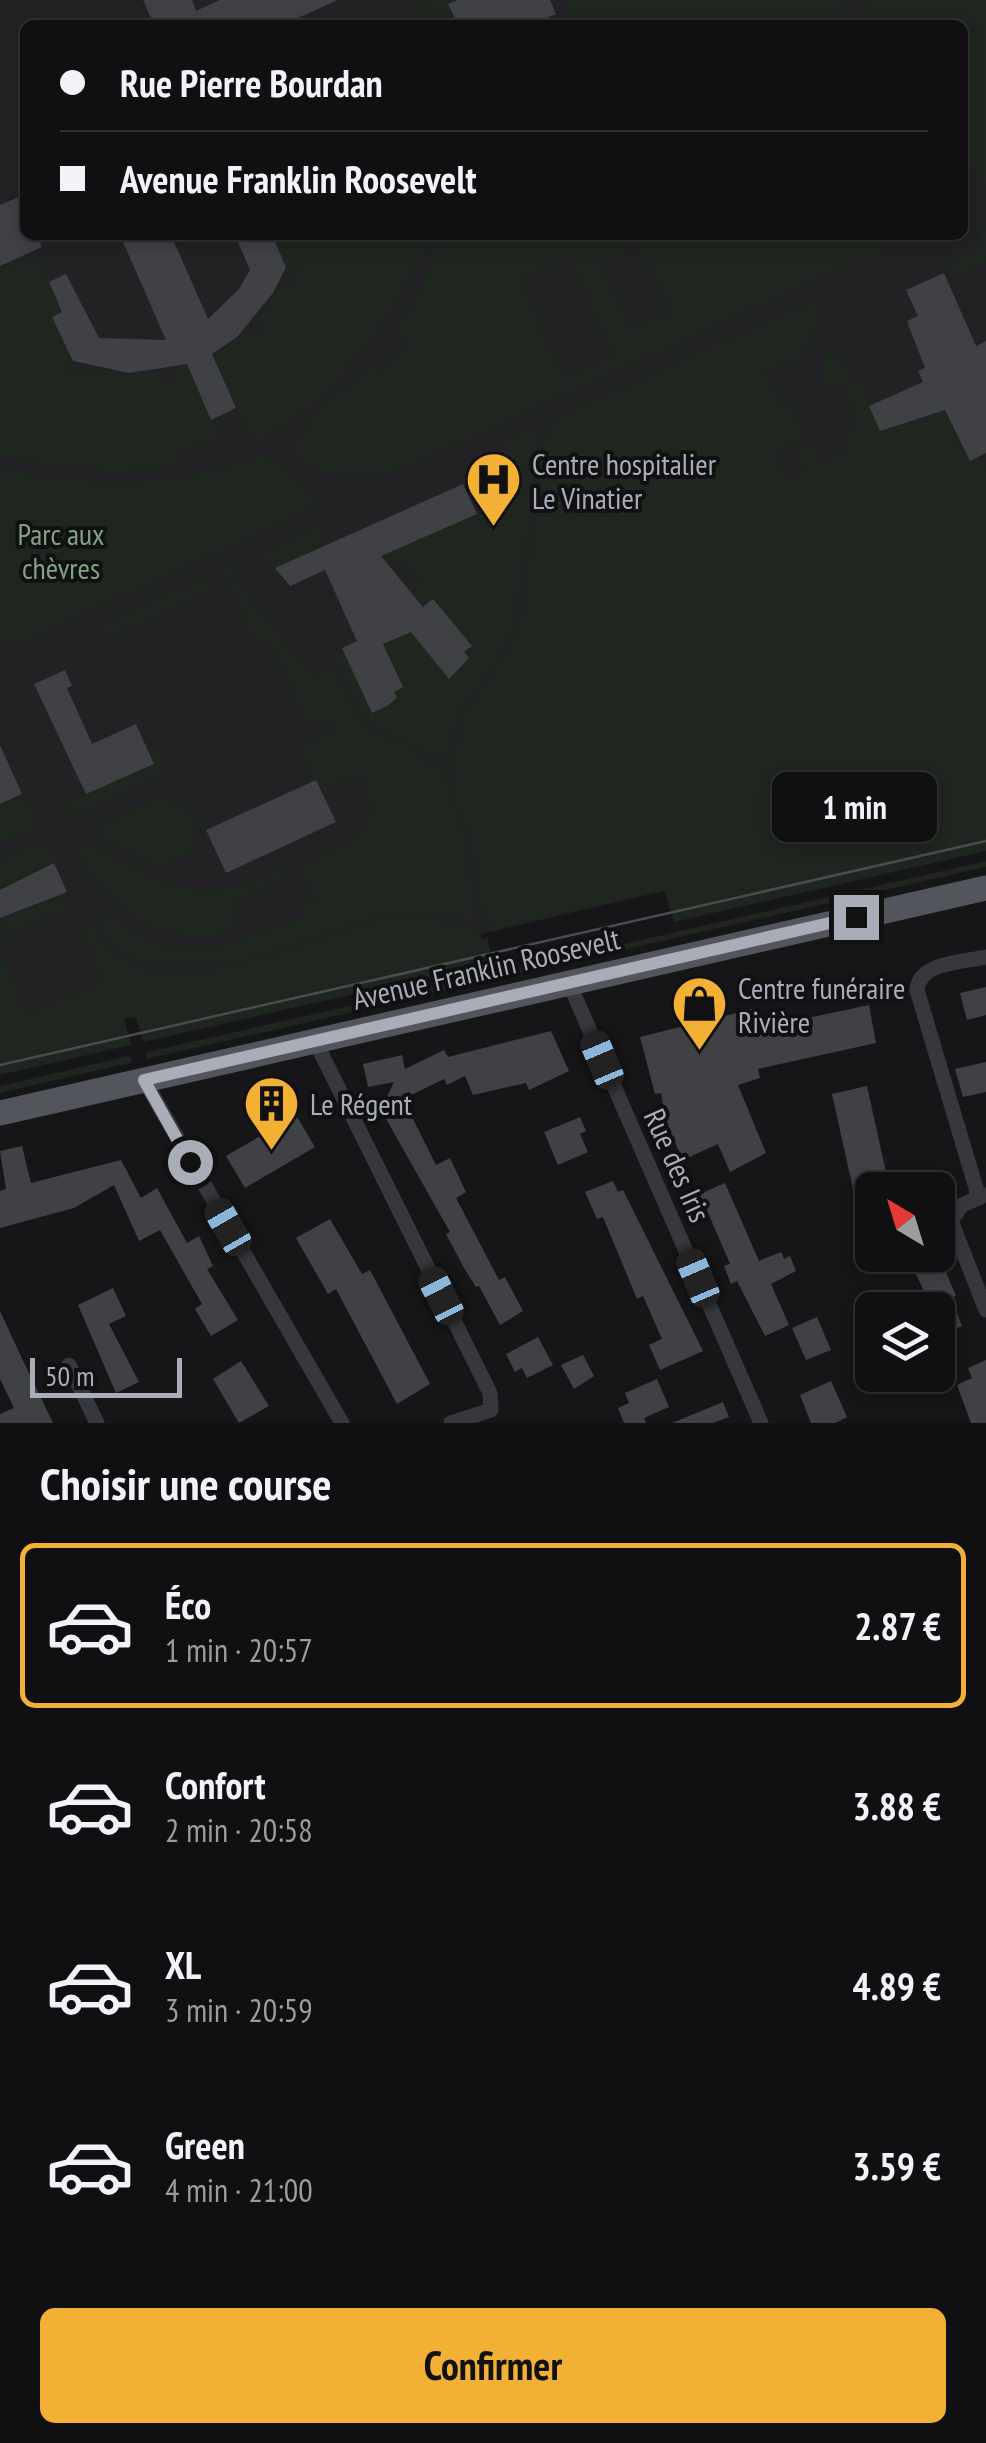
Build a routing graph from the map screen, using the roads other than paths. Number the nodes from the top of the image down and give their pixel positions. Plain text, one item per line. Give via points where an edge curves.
1 (986, 888) edge
2 (986, 957) edge
3 (569, 984) junction
4 (314, 1040) junction
5 (144, 1080) junction
6 (0, 1113) edge
7 (982, 1196) edge
8 (986, 1310) edge
9 (69, 1365) dead end
10 (97, 1423) edge
11 (342, 1423) edge
12 (452, 1423) edge
13 (761, 1423) edge

1 - 3 main road, Avenue Franklin Roosevelt
2 - 7 street via 926,970 917,990
3 - 4 main road, Avenue Franklin Roosevelt
3 - 13 street, Rue des Iris
4 - 5 main road, Avenue Franklin Roosevelt
4 - 12 street via 490,1393 491,1410
5 - 6 main road, Avenue Franklin Roosevelt
5 - 11 street
7 - 8 street via 962,1205 951,1221
9 - 10 street

